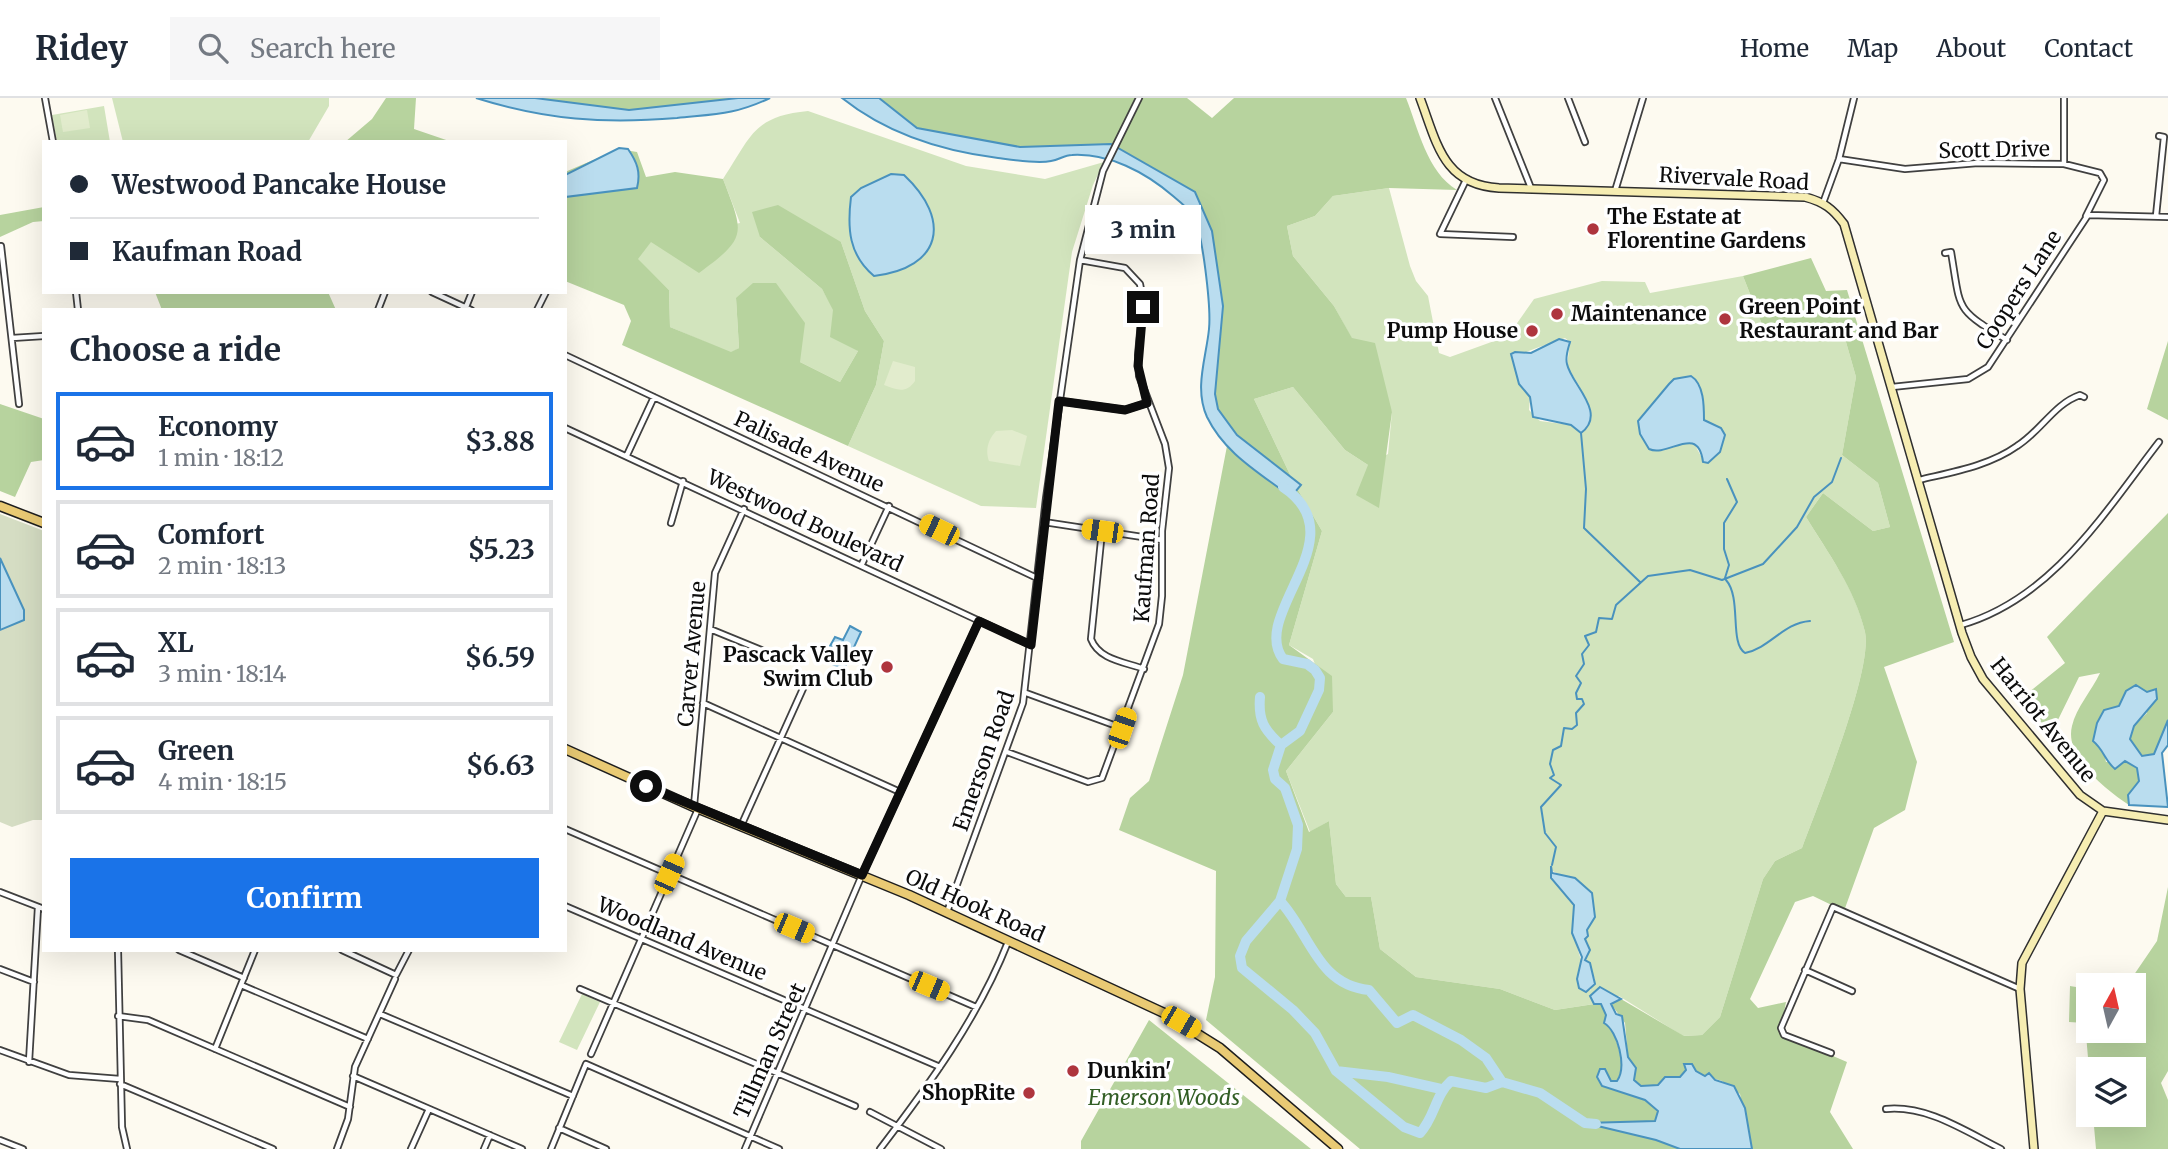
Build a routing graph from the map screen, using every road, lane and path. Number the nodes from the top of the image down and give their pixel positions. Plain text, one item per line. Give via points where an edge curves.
1 (45, 98) edge
2 (1139, 98) edge
3 (1420, 98) edge
4 (1495, 98) edge
5 (1569, 98) edge
6 (1643, 98) edge
7 (1854, 98) edge
8 (2064, 98) edge
9 (2159, 136) dead end
10 (53, 140) edge
11 (1586, 142) dead end
12 (1839, 159) junction
13 (2064, 164) junction
14 (1465, 182) junction
15 (1532, 189) junction
16 (1615, 191) junction
17 (1824, 203) junction
18 (2156, 216) junction
19 (2085, 217) junction
20 (2168, 217) edge
21 (1513, 237) dead end
22 (1, 246) edge
23 (1945, 253) dead end
24 (1080, 260) junction
25 (436, 294) edge
26 (468, 308) edge
27 (42, 336) edge
28 (12, 338) junction
29 (2007, 340) junction
30 (567, 356) edge
31 (1892, 387) junction
32 (654, 397) junction
33 (2084, 397) dead end
34 (1059, 401) junction
35 (1147, 403) junction
36 (19, 404) dead end
37 (567, 429) edge
38 (2160, 442) dead end
39 (627, 455) junction
40 (1919, 480) junction
41 (683, 481) junction
42 (0, 506) edge
43 (889, 506) junction
44 (744, 509) junction
45 (42, 522) edge
46 (1044, 522) junction
47 (671, 523) dead end
48 (1102, 531) junction
49 (1162, 540) junction
50 (862, 564) junction
51 (1040, 579) junction
52 (1947, 580) joint
53 (979, 621) junction
54 (1961, 625) junction
55 (710, 629) junction
56 (1031, 645) junction
57 (776, 656) dead end
58 (1144, 668) junction
59 (806, 682) dead end
60 (1026, 693) junction
61 (703, 703) junction
62 (1122, 728) junction
63 (779, 738) junction
64 (567, 750) edge
65 (1007, 752) junction
66 (900, 792) junction
67 (696, 808) junction
68 (2103, 811) junction
69 (2168, 820) edge
70 (740, 827) junction
71 (567, 831) edge
72 (669, 874) junction
73 (862, 875) junction
74 (0, 892) edge
75 (567, 907) edge
76 (41, 908) edge
77 (947, 912) junction
78 (641, 939) junction
79 (1009, 940) junction
80 (833, 945) junction
81 (118, 952) edge
82 (184, 952) edge
83 (254, 952) edge
84 (346, 952) edge
85 (408, 952) edge
86 (0, 969) edge
87 (1805, 970) junction
88 (396, 977) junction
89 (244, 978) junction
90 (34, 982) junction
91 (241, 985) junction
92 (580, 989) dead end
93 (2021, 989) junction
94 (1852, 991) dead end
95 (613, 1004) junction
96 (976, 1007) junction
97 (806, 1010) junction
98 (380, 1014) junction
99 (118, 1016) junction
100 (368, 1039) junction
101 (215, 1049) junction
102 (0, 1050) edge
103 (1831, 1053) dead end
104 (591, 1054) dead end
105 (29, 1062) junction
106 (940, 1067) junction
107 (778, 1074) junction
108 (353, 1076) junction
109 (120, 1081) junction
110 (573, 1096) junction
111 (855, 1105) dead end
112 (350, 1107) junction
113 (429, 1109) junction
114 (1886, 1109) dead end
115 (870, 1112) dead end
116 (898, 1126) junction
117 (559, 1128) junction
118 (490, 1135) junction
119 (750, 1137) junction
120 (0, 1140) edge
121 (261, 1147) edge
122 (23, 1149) edge
123 (127, 1149) edge
124 (273, 1149) edge
125 (337, 1149) edge
126 (411, 1149) edge
127 (484, 1149) edge
128 (523, 1149) edge
129 (551, 1149) edge
130 (606, 1149) edge
131 (745, 1149) edge
132 (779, 1149) edge
133 (880, 1149) edge
134 (941, 1149) edge
135 (1338, 1149) edge
136 (2001, 1149) edge
137 (2034, 1149) edge

1 - 10 street
2 - 24 street, Emerson Road via 1107,161
3 - 14 street via 1446,161
4 - 15 street
5 - 11 street
6 - 16 street
7 - 12 street
8 - 13 street
9 - 18 street via 2164,137
12 - 13 street, Scott Drive via 1905,169 1978,163
12 - 17 street
13 - 19 street, Scott Drive via 2100,173 2104,180
14 - 15 street, Rivervale Road via 1488,188
14 - 21 street via 1440,234
15 - 16 street, Rivervale Road
16 - 17 street, Rivervale Road via 1798,197
17 - 31 street, Rivervale Road via 1844,224
18 - 19 street, Coopers Lane
18 - 20 street, Coopers Lane
19 - 29 street, Coopers Lane
22 - 28 street
23 - 29 street via 1951,251 1965,313
24 - 34 street, Emerson Road
24 - 35 street, Kaufman Road via 1125,268 1140,284 1138,366
25 - 26 street
27 - 28 street
28 - 36 street
29 - 31 street, Coopers Lane via 1993,362 1975,376
30 - 32 street, Palisade Avenue
31 - 40 street, Rivervale Road
32 - 39 street
32 - 43 street, Palisade Avenue
33 - 40 street via 2064,401 2040,429 2004,455
34 - 35 street via 1125,410
34 - 46 street, Emerson Road
35 - 49 street, Kaufman Road via 1168,457
37 - 39 street, Westwood Boulevard
38 - 54 street via 2076,548 2047,577 1997,611
39 - 41 street, Westwood Boulevard
40 - 52 street, Rivervale Road
41 - 44 street, Westwood Boulevard
41 - 47 street
42 - 45 main road
43 - 50 street
43 - 51 street, Palisade Avenue
44 - 50 street, Westwood Boulevard
44 - 55 street, Carver Avenue via 715,573
46 - 48 street
46 - 51 street, Emerson Road
48 - 49 street
48 - 58 street via 1091,639 1105,656
49 - 58 street, Kaufman Road via 1161,610
50 - 53 street, Westwood Boulevard
51 - 56 street, Emerson Road
52 - 54 street, Harriot Avenue
53 - 56 street, Westwood Boulevard
53 - 66 street, Tillman Street
54 - 68 street, Harriot Avenue via 1971,657 1988,686 2069,784
55 - 57 street
55 - 61 street, Carver Avenue
56 - 60 street, Emerson Road
58 - 62 street, Kaufman Road
59 - 63 street
60 - 62 street
60 - 65 street, Emerson Road
61 - 63 street
61 - 67 street, Carver Avenue
62 - 65 street, Kaufman Road via 1105,774 1092,782
63 - 66 street
63 - 70 street
64 - 67 main road, Old Hook Road
65 - 77 street, Emerson Road
66 - 73 street, Tillman Street
67 - 70 main road, Old Hook Road
67 - 72 street, Carver Avenue
68 - 69 street
68 - 93 street via 2026,951
70 - 73 main road, Old Hook Road
71 - 72 street
72 - 78 street, Carver Avenue
72 - 80 street
73 - 77 main road, Old Hook Road
73 - 80 street, Tillman Street
74 - 76 street
75 - 78 street, Woodland Avenue
76 - 90 street
77 - 79 main road, Old Hook Road
78 - 95 street, Carver Avenue
78 - 97 street, Woodland Avenue
79 - 96 street
79 - 135 main road, Old Hook Road via 1200,1034
80 - 96 street
80 - 97 street, Tillman Street
81 - 99 street
82 - 89 street
83 - 89 street
84 - 88 street
85 - 88 street
86 - 90 street
87 - 93 street via 1833,908
87 - 94 street
87 - 103 street via 1780,1028 1784,1035
88 - 98 street
89 - 91 street
90 - 105 street
91 - 100 street
91 - 101 street
92 - 95 street
93 - 137 street
95 - 104 street, Carver Avenue
95 - 107 street
96 - 106 street
97 - 106 street, Woodland Avenue
97 - 107 street, Tillman Street
98 - 100 street
98 - 110 street
99 - 101 street via 148,1020
99 - 109 street
100 - 108 street
101 - 112 street
102 - 105 street
105 - 109 street via 69,1075
106 - 116 street
107 - 111 street
107 - 119 street, Tillman Street
108 - 112 street
108 - 113 street
109 - 121 street
109 - 123 street
110 - 117 street
110 - 119 street via 586,1064
112 - 125 street
113 - 118 street
113 - 126 street
114 - 136 street via 1933,1116
115 - 116 street
116 - 133 street
116 - 134 street
117 - 129 street
117 - 130 street
118 - 127 street
118 - 128 street
119 - 131 street, Tillman Street
119 - 132 street
120 - 122 street
121 - 124 street

